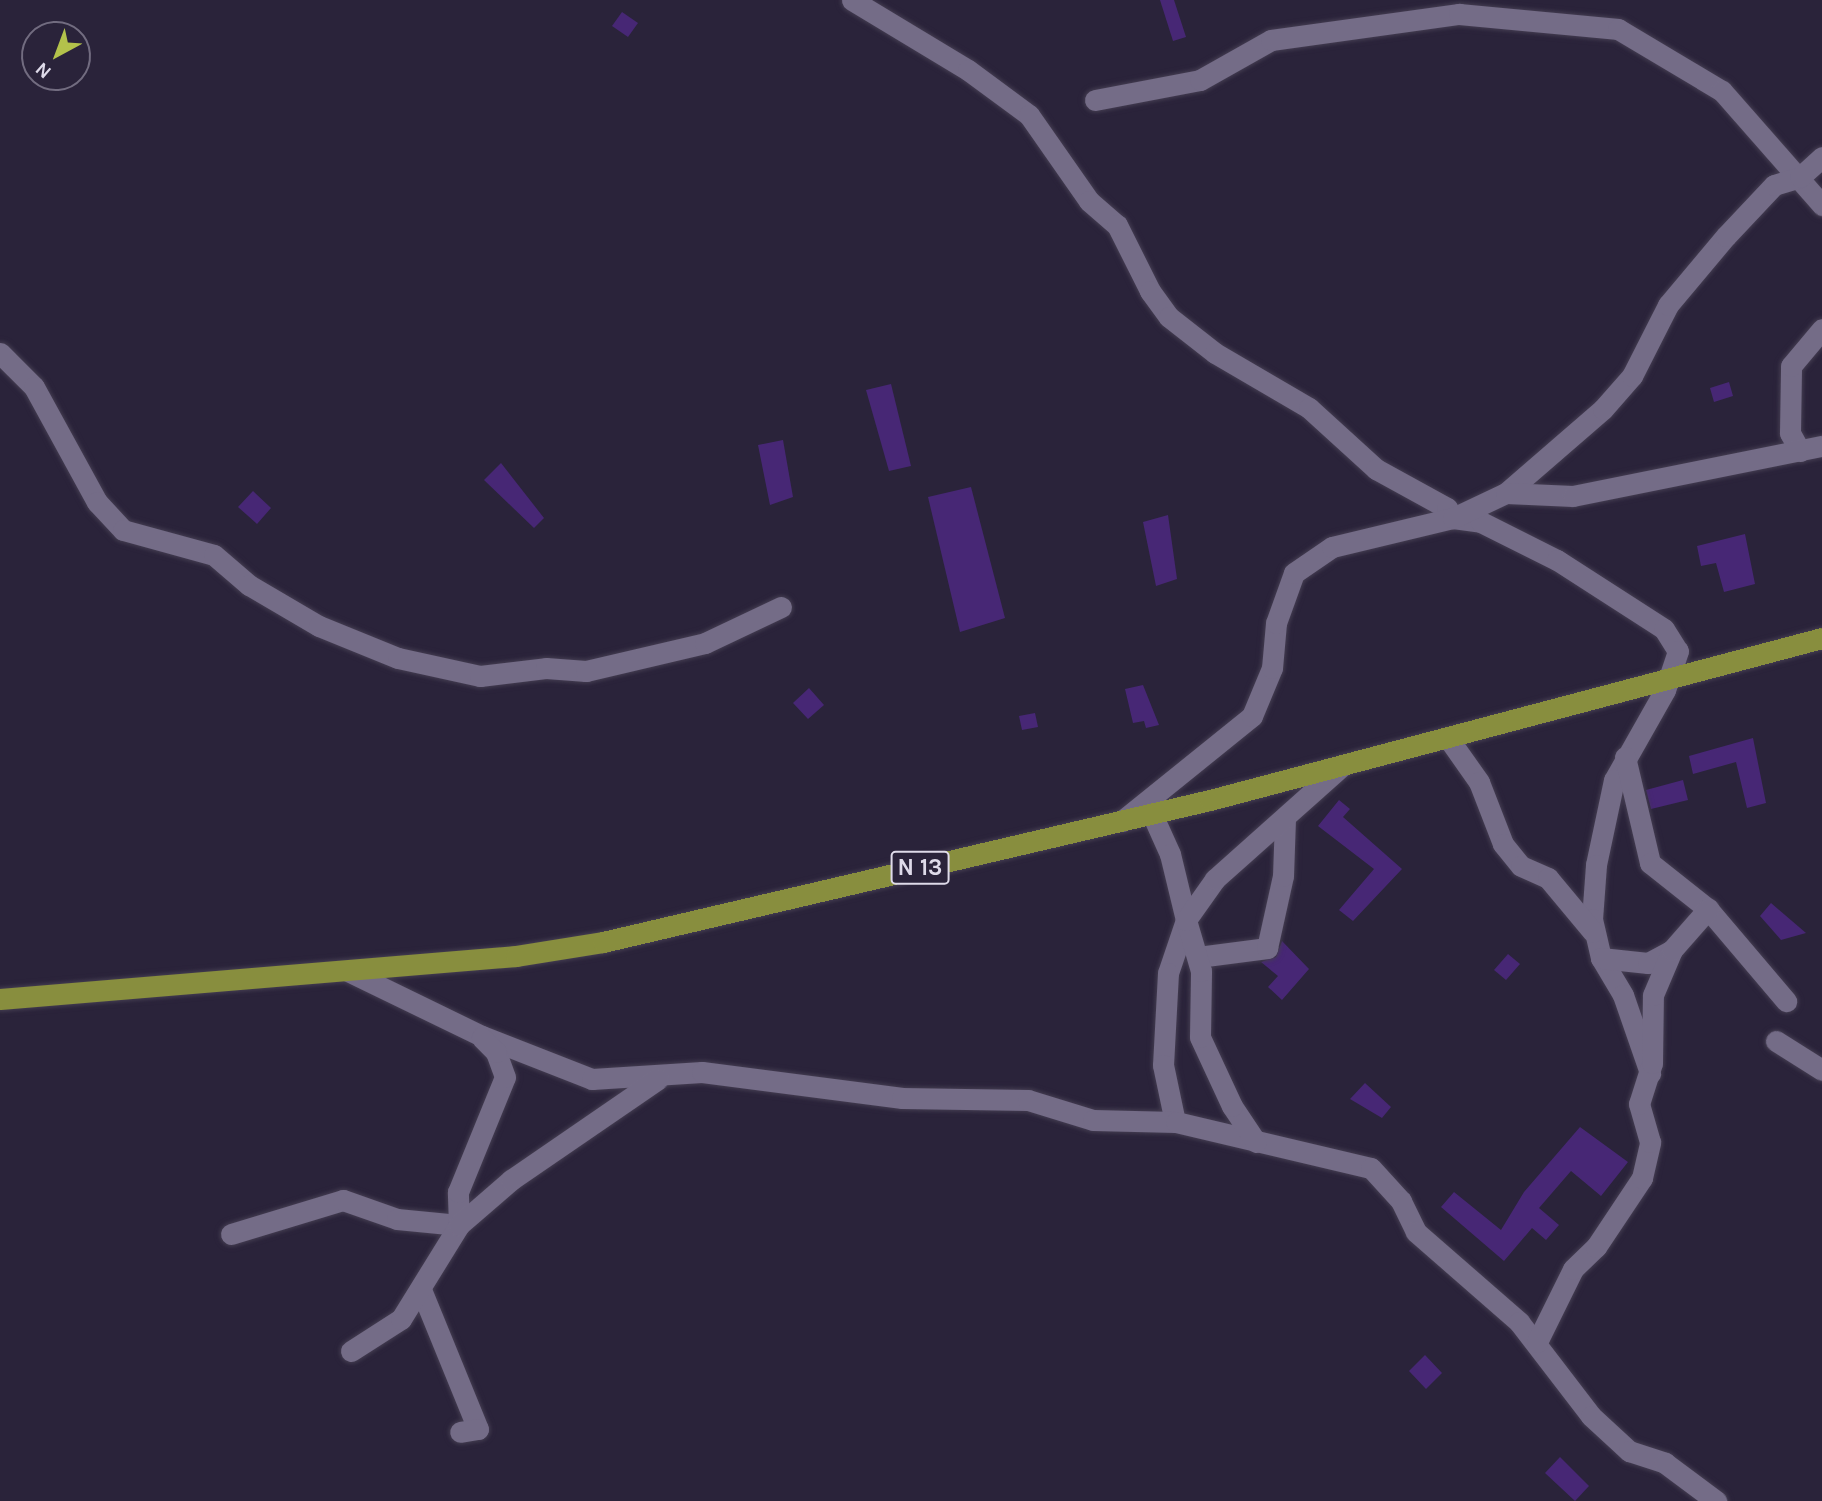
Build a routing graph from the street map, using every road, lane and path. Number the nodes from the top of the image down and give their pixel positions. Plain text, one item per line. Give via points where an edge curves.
1 (852, 0) edge
2 (1095, 100) dead end
3 (1822, 157) edge
4 (1800, 177) junction
5 (1822, 205) edge
6 (1822, 329) edge
7 (0, 354) edge
8 (1822, 446) edge
9 (1800, 451) junction
10 (1506, 493) junction
11 (1453, 517) junction
12 (781, 607) dead end
13 (1822, 638) edge
14 (1667, 680) junction
15 (1448, 738) junction
16 (1625, 758) junction
17 (1342, 766) junction
18 (1152, 814) junction
19 (1285, 820) junction
20 (1122, 821) junction
21 (1708, 909) junction
22 (1186, 920) junction
23 (1593, 932) junction
24 (1672, 950) junction
25 (1198, 957) junction
26 (1601, 958) junction
27 (348, 971) junction
28 (0, 999) edge
29 (1786, 1001) dead end
30 (482, 1036) junction
31 (1776, 1041) dead end
32 (1822, 1070) edge
33 (680, 1071) junction
34 (1650, 1073) junction
35 (1175, 1122) junction
36 (1256, 1142) junction
37 (459, 1225) junction
38 (231, 1234) dead end
39 (422, 1292) junction
40 (1537, 1342) junction
41 (351, 1351) dead end
42 (460, 1432) dead end
43 (1716, 1501) edge

1 - 11 street via 968,70 1028,115 1089,201 1117,225 1150,291 1170,317 1215,353 1309,408 1376,469 1447,508
2 - 4 street via 1200,80 1271,40 1459,13 1618,29 1722,91
3 - 4 street
4 - 5 street
4 - 10 street via 1774,185 1726,236 1668,304 1632,376 1585,426
6 - 9 street via 1791,366 1790,433
7 - 12 street via 34,387 97,502 123,530 214,555 248,584 319,626 398,658 480,676 546,668 586,671 705,643
8 - 9 street
9 - 10 street via 1573,496
10 - 11 street
11 - 14 street via 1481,522 1557,560 1664,629 1678,651
11 - 20 street via 1332,547 1294,573 1276,623 1272,668 1252,716
13 - 14 main road, N 13
14 - 15 main road, N 13
14 - 16 street via 1638,745
15 - 17 main road, N 13
15 - 23 street via 1479,782 1503,844 1521,866 1548,878
16 - 21 street via 1650,863
16 - 23 street via 1596,865
17 - 18 main road, N 13
17 - 19 street
18 - 20 main road, N 13
18 - 22 street via 1170,854
19 - 22 street via 1215,879
19 - 25 street via 1283,876 1267,948
20 - 27 main road, N 13 via 603,942
21 - 24 street
21 - 29 street
22 - 25 street
22 - 35 street via 1168,973 1163,1065
23 - 26 street
24 - 26 street via 1648,963
24 - 34 street via 1653,995
25 - 36 street via 1200,1037 1232,1106
26 - 34 street via 1623,995
27 - 28 main road, N 13
27 - 30 street
30 - 33 street via 592,1079
30 - 37 street via 505,1077 458,1192
31 - 32 street
33 - 35 street via 902,1098 1028,1100 1093,1120
33 - 37 street via 623,1098
34 - 40 street via 1639,1104 1650,1143 1642,1178 1596,1247 1573,1269
35 - 36 street
36 - 40 street via 1371,1168 1401,1201 1416,1232 1487,1290
37 - 38 street via 409,1222 343,1200
37 - 39 street
39 - 41 street via 401,1319
39 - 42 street via 478,1429
40 - 43 street via 1591,1416 1629,1451 1665,1463

